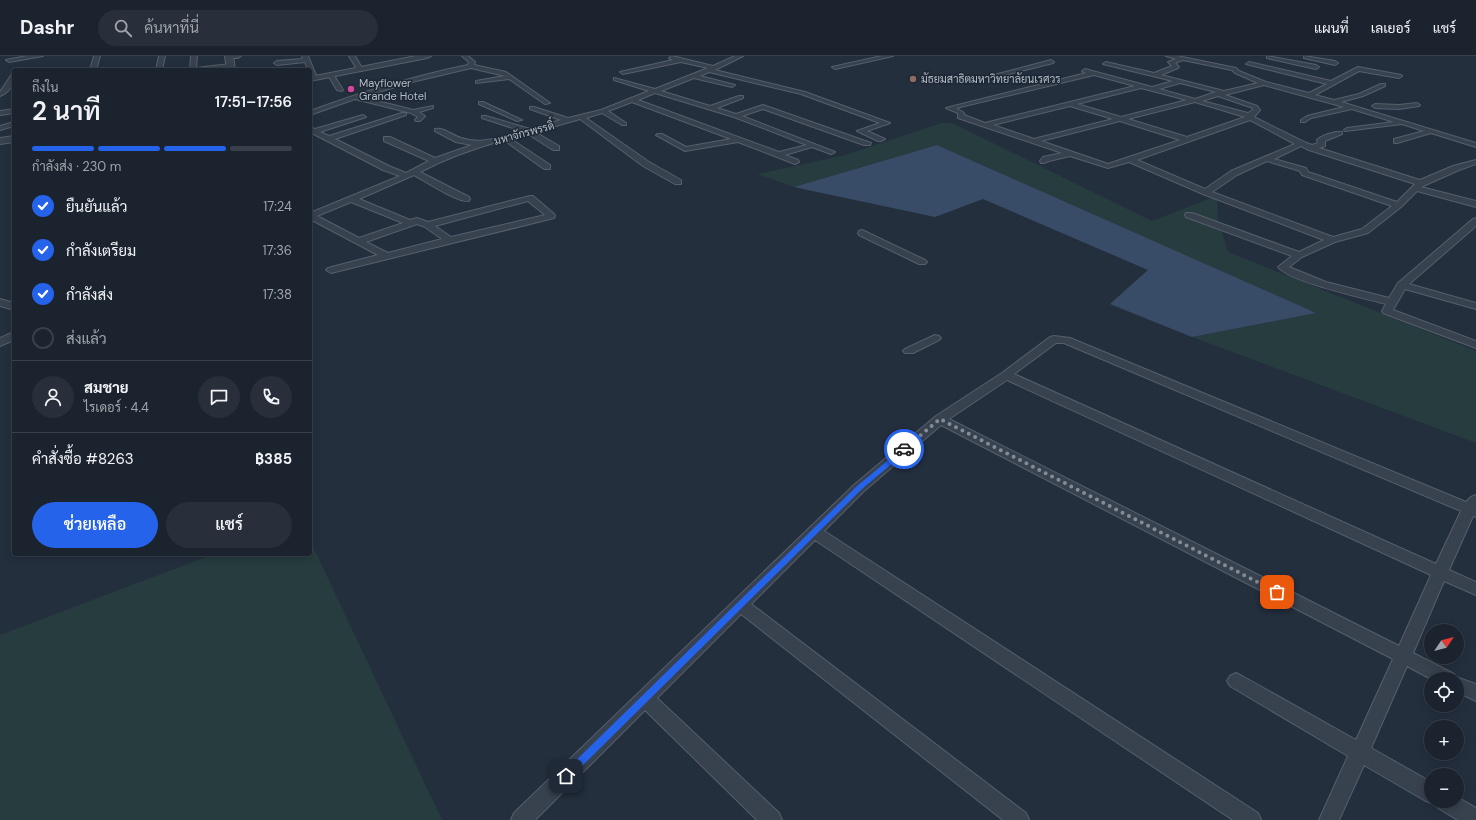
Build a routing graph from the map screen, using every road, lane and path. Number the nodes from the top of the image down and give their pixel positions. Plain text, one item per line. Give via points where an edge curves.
1 (40, 56) edge
2 (97, 56) edge
3 (162, 56) edge
4 (194, 56) edge
5 (238, 56) edge
6 (274, 56) edge
7 (352, 56) edge
8 (427, 56) edge
9 (465, 56) edge
10 (664, 56) edge
11 (740, 56) edge
12 (890, 56) edge
13 (1169, 56) edge
14 (1270, 56) edge
15 (1300, 56) edge
16 (229, 57) edge
17 (306, 58) edge
18 (1183, 59) junction
19 (9, 60) dead end
20 (681, 60) junction
21 (1051, 62) dead end
22 (277, 63) junction
23 (1335, 63) dead end
24 (1106, 64) dead end
25 (471, 66) junction
26 (1241, 66) junction
27 (835, 67) dead end
28 (1316, 67) dead end
29 (94, 68) edge
30 (160, 68) edge
31 (194, 68) edge
32 (230, 68) edge
33 (278, 68) edge
34 (309, 68) edge
35 (712, 69) junction
36 (360, 70) junction
37 (1085, 71) dead end
38 (624, 72) dead end
39 (1094, 73) junction
40 (331, 75) junction
41 (997, 75) dead end
42 (1155, 75) junction
43 (694, 76) junction
44 (1398, 76) dead end
45 (12, 77) edge
46 (510, 77) junction
47 (312, 79) edge
48 (616, 79) dead end
49 (1180, 81) junction
50 (478, 82) dead end
51 (1264, 83) junction
52 (1332, 83) junction
53 (732, 85) dead end
54 (1382, 85) dead end
55 (1141, 86) junction
56 (12, 88) edge
57 (1152, 89) junction
58 (340, 90) dead end
59 (653, 91) junction
60 (1224, 92) junction
61 (2, 93) edge
62 (806, 94) junction
63 (1217, 94) junction
64 (1310, 95) junction
65 (354, 97) junction
66 (741, 97) dead end
67 (792, 98) dead end
68 (633, 100) junction
69 (1194, 100) junction
70 (1335, 102) junction
71 (481, 103) dead end
72 (547, 103) dead end
73 (773, 103) dead end
74 (1070, 104) junction
75 (1417, 105) dead end
76 (1375, 106) junction
77 (431, 107) dead end
78 (763, 107) junction
79 (1353, 107) junction
80 (532, 108) dead end
81 (712, 108) junction
82 (12, 111) edge
83 (603, 111) junction
84 (312, 112) edge
85 (414, 112) junction
86 (0, 113) edge
87 (1404, 113) dead end
88 (404, 114) dead end
89 (367, 116) dead end
90 (736, 116) junction
91 (484, 117) dead end
92 (581, 117) junction
93 (1250, 117) junction
94 (1121, 119) junction
95 (418, 120) dead end
96 (569, 120) junction
97 (1303, 121) dead end
98 (1406, 123) junction
99 (624, 124) dead end
100 (984, 124) junction
101 (12, 125) edge
102 (0, 128) edge
103 (542, 128) junction
104 (312, 130) edge
105 (437, 130) dead end
106 (1347, 130) dead end
107 (1432, 131) junction
108 (529, 132) junction
109 (1340, 133) dead end
110 (660, 135) dead end
111 (330, 138) junction
112 (505, 138) junction
113 (12, 139) edge
114 (387, 139) dead end
115 (881, 139) dead end
116 (738, 140) junction
117 (1189, 140) junction
118 (1034, 141) junction
119 (1397, 141) dead end
120 (0, 142) edge
121 (867, 143) dead end
122 (483, 144) junction
123 (1302, 144) junction
124 (1476, 145) edge
125 (809, 146) dead end
126 (556, 148) dead end
127 (1312, 148) junction
128 (831, 152) dead end
129 (778, 154) junction
130 (1068, 154) junction
131 (1267, 159) junction
132 (1130, 160) junction
133 (435, 161) junction
134 (795, 162) dead end
135 (1044, 162) dead end
136 (1476, 162) edge
137 (547, 167) dead end
138 (409, 173) junction
139 (678, 182) dead end
140 (1418, 185) junction
141 (1206, 192) junction
142 (351, 199) junction
143 (466, 199) dead end
144 (1476, 204) edge
145 (1398, 205) junction
146 (312, 215) edge
147 (1189, 215) dead end
148 (312, 217) edge
149 (406, 221) dead end
150 (1476, 221) edge
151 (428, 225) junction
152 (862, 233) dead end
153 (449, 240) junction
154 (1332, 240) junction
155 (359, 241) junction
156 (1299, 255) junction
157 (387, 256) junction
158 (922, 262) dead end
159 (331, 270) dead end
160 (1402, 285) junction
161 (0, 302) edge
162 (1392, 302) junction
163 (12, 305) edge
164 (1476, 306) edge
165 (12, 336) edge
166 (935, 338) dead end
167 (0, 343) edge
168 (1476, 345) edge
169 (909, 351) dead end
170 (1006, 376) junction
171 (940, 419) junction
172 (1474, 507) edge
173 (814, 532) junction
174 (1440, 573) junction
175 (1476, 589) edge
176 (741, 605) junction
177 (1403, 656) junction
178 (1434, 672) edge
179 (1236, 681) dead end
180 (1464, 687) edge
181 (1476, 693) edge
182 (646, 698) junction
183 (1359, 752) junction
184 (1424, 789) edge
185 (1457, 808) edge
186 (1476, 819) edge
187 (520, 820) edge
188 (772, 820) edge
189 (1020, 820) edge
190 (1251, 820) edge
191 (1329, 820) edge

1 - 19 street
2 - 29 street
3 - 30 street
4 - 31 street
5 - 16 street
6 - 22 street
7 - 36 street
8 - 36 street
9 - 25 street via 472,62
10 - 20 street
11 - 35 street, มหาจักรพรรดิ์
12 - 27 street
13 - 18 street
14 - 26 street
14 - 28 street
15 - 23 street
16 - 32 street
17 - 22 street
17 - 34 street
18 - 26 street
18 - 42 street via 1171,62 1176,67
20 - 35 street
20 - 38 street
21 - 41 street
22 - 33 street
24 - 42 street
25 - 46 street via 500,72
25 - 65 street via 432,73
26 - 51 street via 1237,72
26 - 52 street
35 - 43 street, มหาจักรพรรดิ์
35 - 62 street
36 - 40 street
37 - 39 street
39 - 55 street
39 - 100 street via 948,108 960,112 962,117
40 - 47 street
40 - 58 street
42 - 49 street
43 - 53 street
43 - 59 street, มหาจักรพรรดิ์
44 - 52 street via 1358,69
45 - 61 street
46 - 50 street
46 - 72 street
48 - 59 street
49 - 57 street
49 - 60 street
51 - 60 street
51 - 64 street
52 - 64 street
54 - 70 street
55 - 57 street
55 - 74 street
56 - 61 street
57 - 69 street
59 - 68 street, มหาจักรพรรดิ์
59 - 81 street
60 - 63 street
62 - 67 street
62 - 115 street via 887,123 860,132
63 - 69 street
63 - 93 street via 1255,107 1257,110
64 - 70 street
65 - 84 street
65 - 85 street
66 - 81 street
68 - 83 street, มหาจักรพรรดิ์
68 - 116 street
69 - 93 street
69 - 94 street
70 - 79 street
71 - 103 street
73 - 78 street
74 - 94 street
74 - 100 street
75 - 76 street via 1399,108
76 - 79 street
76 - 87 street
77 - 85 street
78 - 90 street
78 - 121 street
79 - 97 street via 1309,117
79 - 98 street
80 - 96 street
81 - 90 street
82 - 86 street
83 - 92 street, มหาจักรพรรดิ์
83 - 99 street
85 - 95 street via 422,116
88 - 111 street
89 - 104 street
90 - 128 street
91 - 108 street
92 - 96 street, มหาจักรพรรดิ์
92 - 139 street via 646,164
93 - 117 street
93 - 123 street
94 - 117 street
94 - 118 street
96 - 103 street, มหาจักรพรรดิ์
98 - 106 street
98 - 107 street
100 - 118 street
101 - 102 street
103 - 108 street, มหาจักรพรรดิ์
104 - 111 street
105 - 122 street via 458,140
107 - 119 street
107 - 124 street
108 - 112 street, มหาจักรพรรดิ์
108 - 126 street
109 - 127 street via 1321,140 1322,144
110 - 116 street via 685,149
111 - 138 street via 386,168
112 - 122 street, มหาจักรพรรดิ์
112 - 137 street
113 - 120 street
114 - 133 street
116 - 129 street
117 - 132 street
118 - 130 street
122 - 133 street, มหาจักรพรรดิ์
123 - 127 street
123 - 131 street
125 - 129 street
127 - 140 street
129 - 134 street
130 - 132 street via 1108,166
130 - 135 street via 1046,159
131 - 141 street via 1234,173
131 - 145 street
132 - 141 street
133 - 138 street, มหาจักรพรรดิ์
136 - 140 street
138 - 142 street, มหาจักรพรรดิ์
138 - 143 street
140 - 144 street
140 - 145 street
141 - 154 street
142 - 146 street, มหาจักรพรรดิ์
142 - 149 street
145 - 154 street via 1365,231
147 - 156 street
148 - 155 street
150 - 160 street
151 - 153 street
151 - 153 street via 530,198 551,216
151 - 155 street via 417,221
152 - 158 street
153 - 157 street
154 - 156 street
155 - 157 street
156 - 162 street via 1283,267 1322,284
157 - 159 street
160 - 162 street
160 - 164 street
161 - 163 street
162 - 168 street via 1387,311
165 - 167 street
166 - 169 street
170 - 171 street
170 - 172 street via 1054,339 1066,340
170 - 174 street
171 - 173 street via 859,488
171 - 177 street
172 - 174 street
173 - 176 street
173 - 190 street
174 - 175 street
174 - 177 street
176 - 182 street
176 - 189 street
177 - 178 street
177 - 183 street
179 - 183 street
180 - 181 street
182 - 187 street
182 - 188 street
183 - 184 street
183 - 191 street
185 - 186 street

